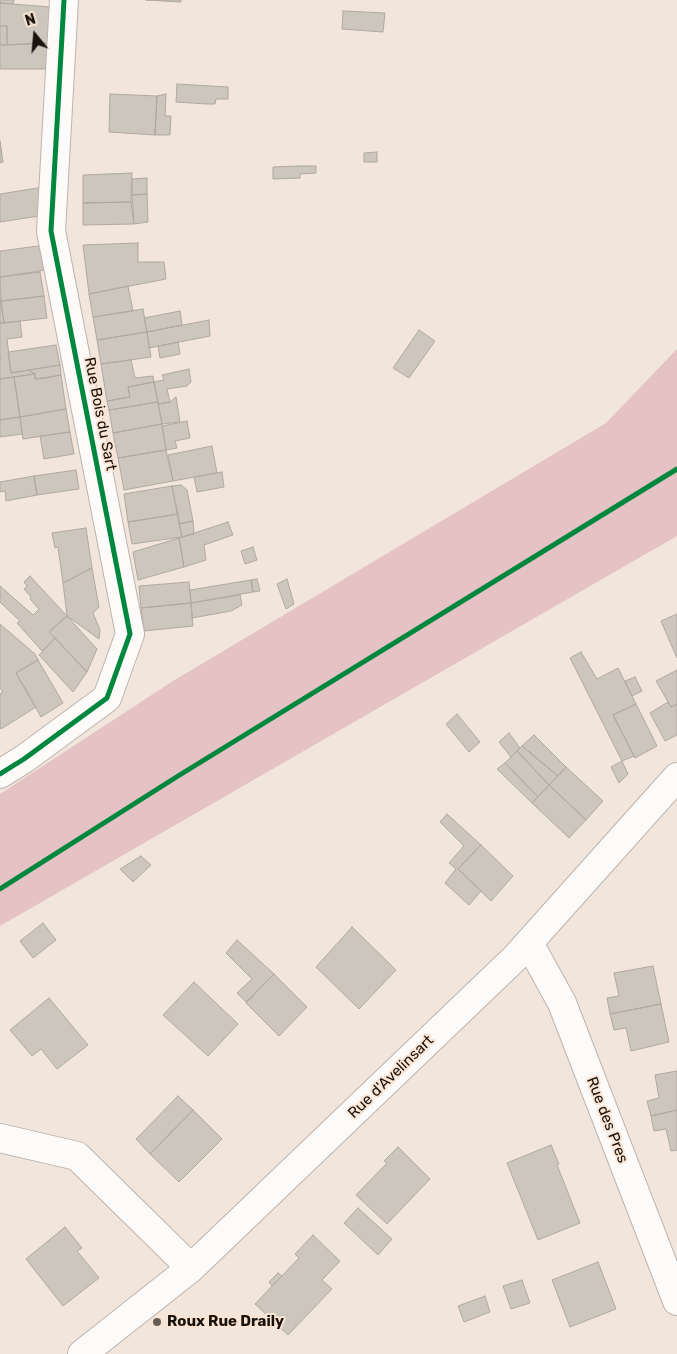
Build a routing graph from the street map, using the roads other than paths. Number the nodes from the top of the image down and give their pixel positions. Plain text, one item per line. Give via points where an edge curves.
1 (64, 0) edge
2 (0, 774) edge
3 (677, 777) edge
4 (529, 943) junction
5 (0, 1138) edge
6 (190, 1268) junction
7 (677, 1301) edge
8 (82, 1354) edge

1 - 2 street, Rue Bois du Sart via 52,231 130,634 107,698
3 - 4 street, Rue d'Avelinsart
4 - 6 street, Rue d'Avelinsart
4 - 7 street, Rue des Pres via 562,1003
5 - 6 street via 77,1156
6 - 8 street, Rue d'Avelinsart

